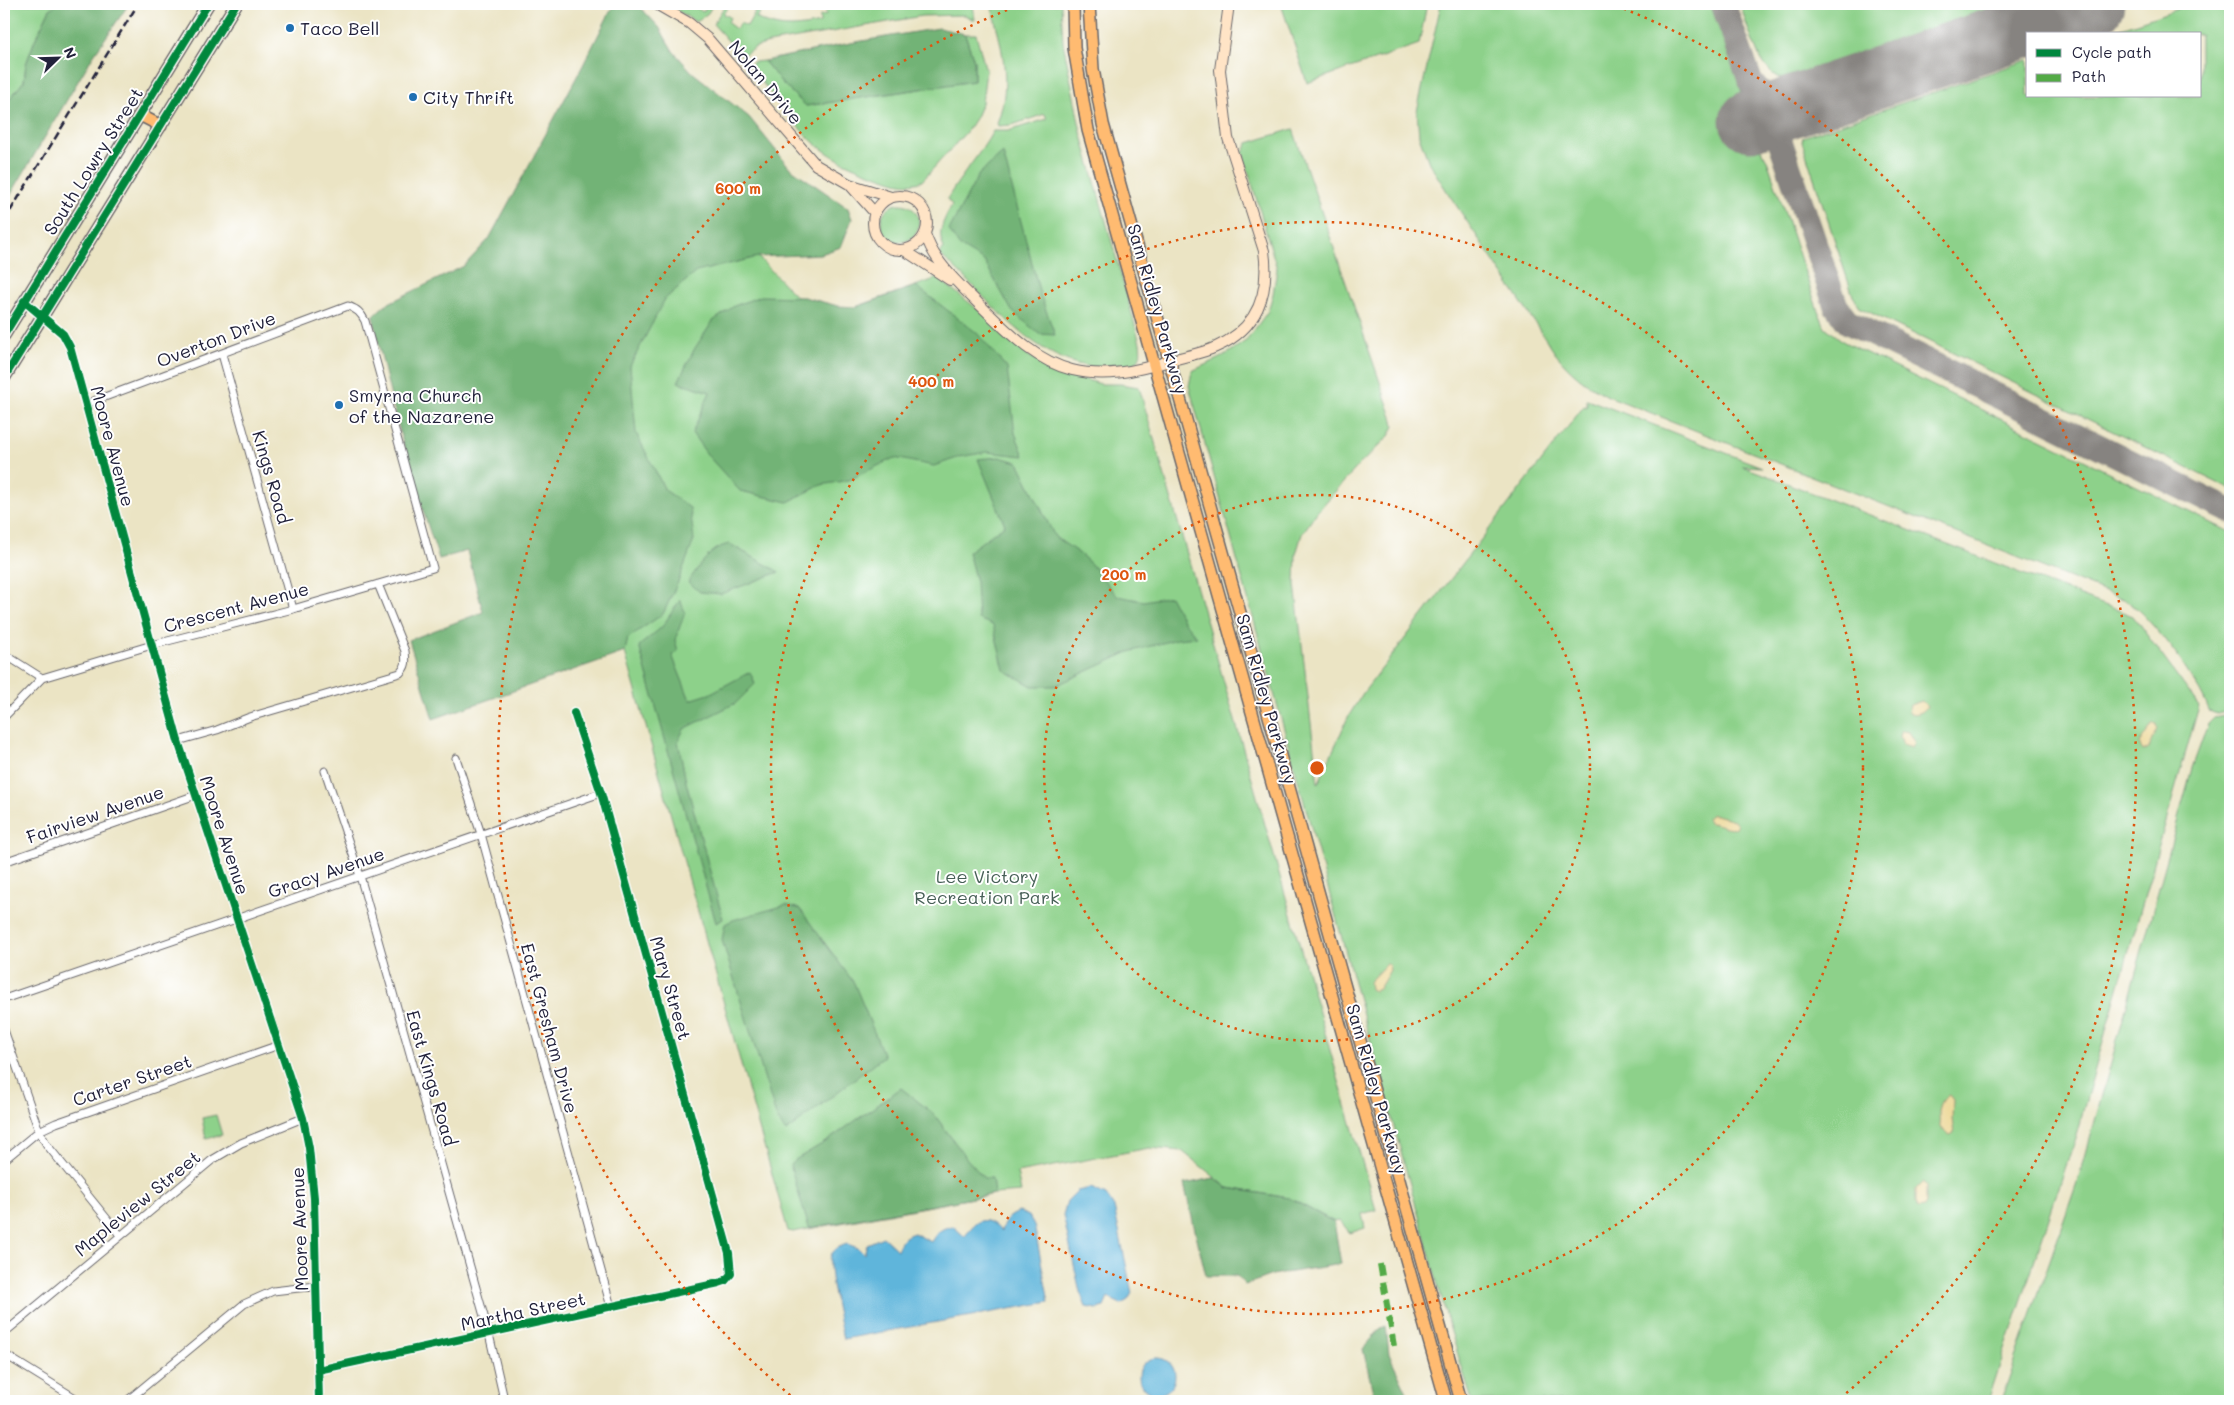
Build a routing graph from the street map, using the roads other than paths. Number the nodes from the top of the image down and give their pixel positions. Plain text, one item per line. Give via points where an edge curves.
1 (208, 4) edge
2 (236, 4) edge
3 (656, 4) edge
4 (1073, 4) edge
5 (1089, 4) edge
6 (1230, 4) edge
7 (140, 115) junction
8 (161, 126) junction
9 (849, 184) junction
10 (890, 197) junction
11 (874, 212) junction
12 (925, 234) junction
13 (904, 250) junction
14 (960, 286) junction
15 (24, 301) junction
16 (43, 317) junction
17 (4, 335) edge
18 (222, 354) junction
19 (1170, 361) junction
20 (1156, 365) junction
21 (4, 378) edge
22 (86, 404) junction
23 (433, 568) joint
24 (378, 584) junction
25 (293, 609) junction
26 (152, 645) junction
27 (4, 654) edge
28 (42, 678) junction
29 (574, 713) dead end
30 (4, 716) edge
31 (178, 741) junction
32 (456, 758) dead end
33 (326, 770) dead end
34 (601, 793) junction
35 (196, 795) junction
36 (481, 834) junction
37 (4, 862) edge
38 (360, 876) junction
39 (237, 919) junction
40 (4, 999) edge
41 (4, 1030) edge
42 (279, 1045) junction
43 (303, 1118) junction
44 (39, 1131) junction
45 (4, 1160) edge
46 (120, 1235) junction
47 (731, 1274) joint
48 (316, 1286) junction
49 (611, 1308) junction
50 (4, 1333) edge
51 (489, 1334) junction
52 (4, 1354) edge
53 (318, 1370) junction
54 (503, 1395) dead end
55 (80, 1401) edge
56 (128, 1401) edge
57 (319, 1401) edge
58 (1446, 1401) edge
59 (1461, 1401) edge

1 - 7 main road, South Lowry Street
2 - 8 main road
3 - 9 street, Nolan Drive via 704,36 810,159
4 - 20 main road, Sam Ridley Parkway via 1074,48 1088,130
5 - 19 main road, Sam Ridley Parkway via 1093,69 1104,124
6 - 19 street via 1220,70 1227,128 1264,251 1266,285 1253,317 1240,332 1215,347
7 - 8 main road
7 - 15 main road, South Lowry Street
8 - 16 main road
9 - 10 street, Nolan Drive
9 - 11 street, Nolan Drive
10 - 11 street
10 - 12 street via 905,196 919,204 926,218
11 - 13 street via 872,226 880,242 895,250
12 - 13 street via 913,247
12 - 14 street via 935,255
13 - 14 street
14 - 20 street via 1029,350 1070,370 1128,372
15 - 16 street, Moore Avenue
15 - 17 main road, South Lowry Street
16 - 21 main road
16 - 22 street, Moore Avenue via 67,340
18 - 22 street, Overton Drive
18 - 23 street, Overton Drive via 348,306 357,310 365,321
18 - 25 street, Kings Road
19 - 20 street
19 - 59 main road, Sam Ridley Parkway
20 - 58 main road, Sam Ridley Parkway
22 - 26 street, Moore Avenue
23 - 24 street, Crescent Avenue
24 - 25 street, Crescent Avenue
24 - 31 street via 405,651 405,668 400,673
25 - 26 street, Crescent Avenue
26 - 28 street, Crescent Avenue
26 - 31 street, Moore Avenue
27 - 28 street
28 - 30 street, Crescent Avenue
29 - 34 street, Mary Street
31 - 35 street, Moore Avenue
32 - 36 street, East Gresham Drive
33 - 38 street, East Kings Road
34 - 36 street, Gracy Avenue
34 - 47 street, Mary Street via 729,1253
35 - 37 street, Fairview Avenue
35 - 39 street, Moore Avenue
36 - 38 street, Gracy Avenue
36 - 49 street, East Gresham Drive
38 - 39 street, Gracy Avenue
38 - 51 street, East Kings Road
39 - 40 street, Gracy Avenue
39 - 42 street, Moore Avenue
41 - 44 street
42 - 43 street, Moore Avenue
42 - 44 street, Carter Street via 56,1122
43 - 46 street, Mapleview Street via 241,1143 212,1160
43 - 48 street, Moore Avenue via 312,1168
44 - 45 street, Carter Street
44 - 46 street
46 - 50 street, Mapleview Street
47 - 49 street, Martha Street via 719,1284
48 - 53 street, Moore Avenue
48 - 56 street via 273,1292 248,1302
49 - 51 street, Martha Street
51 - 53 street, Martha Street
51 - 54 street, East Kings Road
52 - 55 street
53 - 57 street, Moore Avenue

